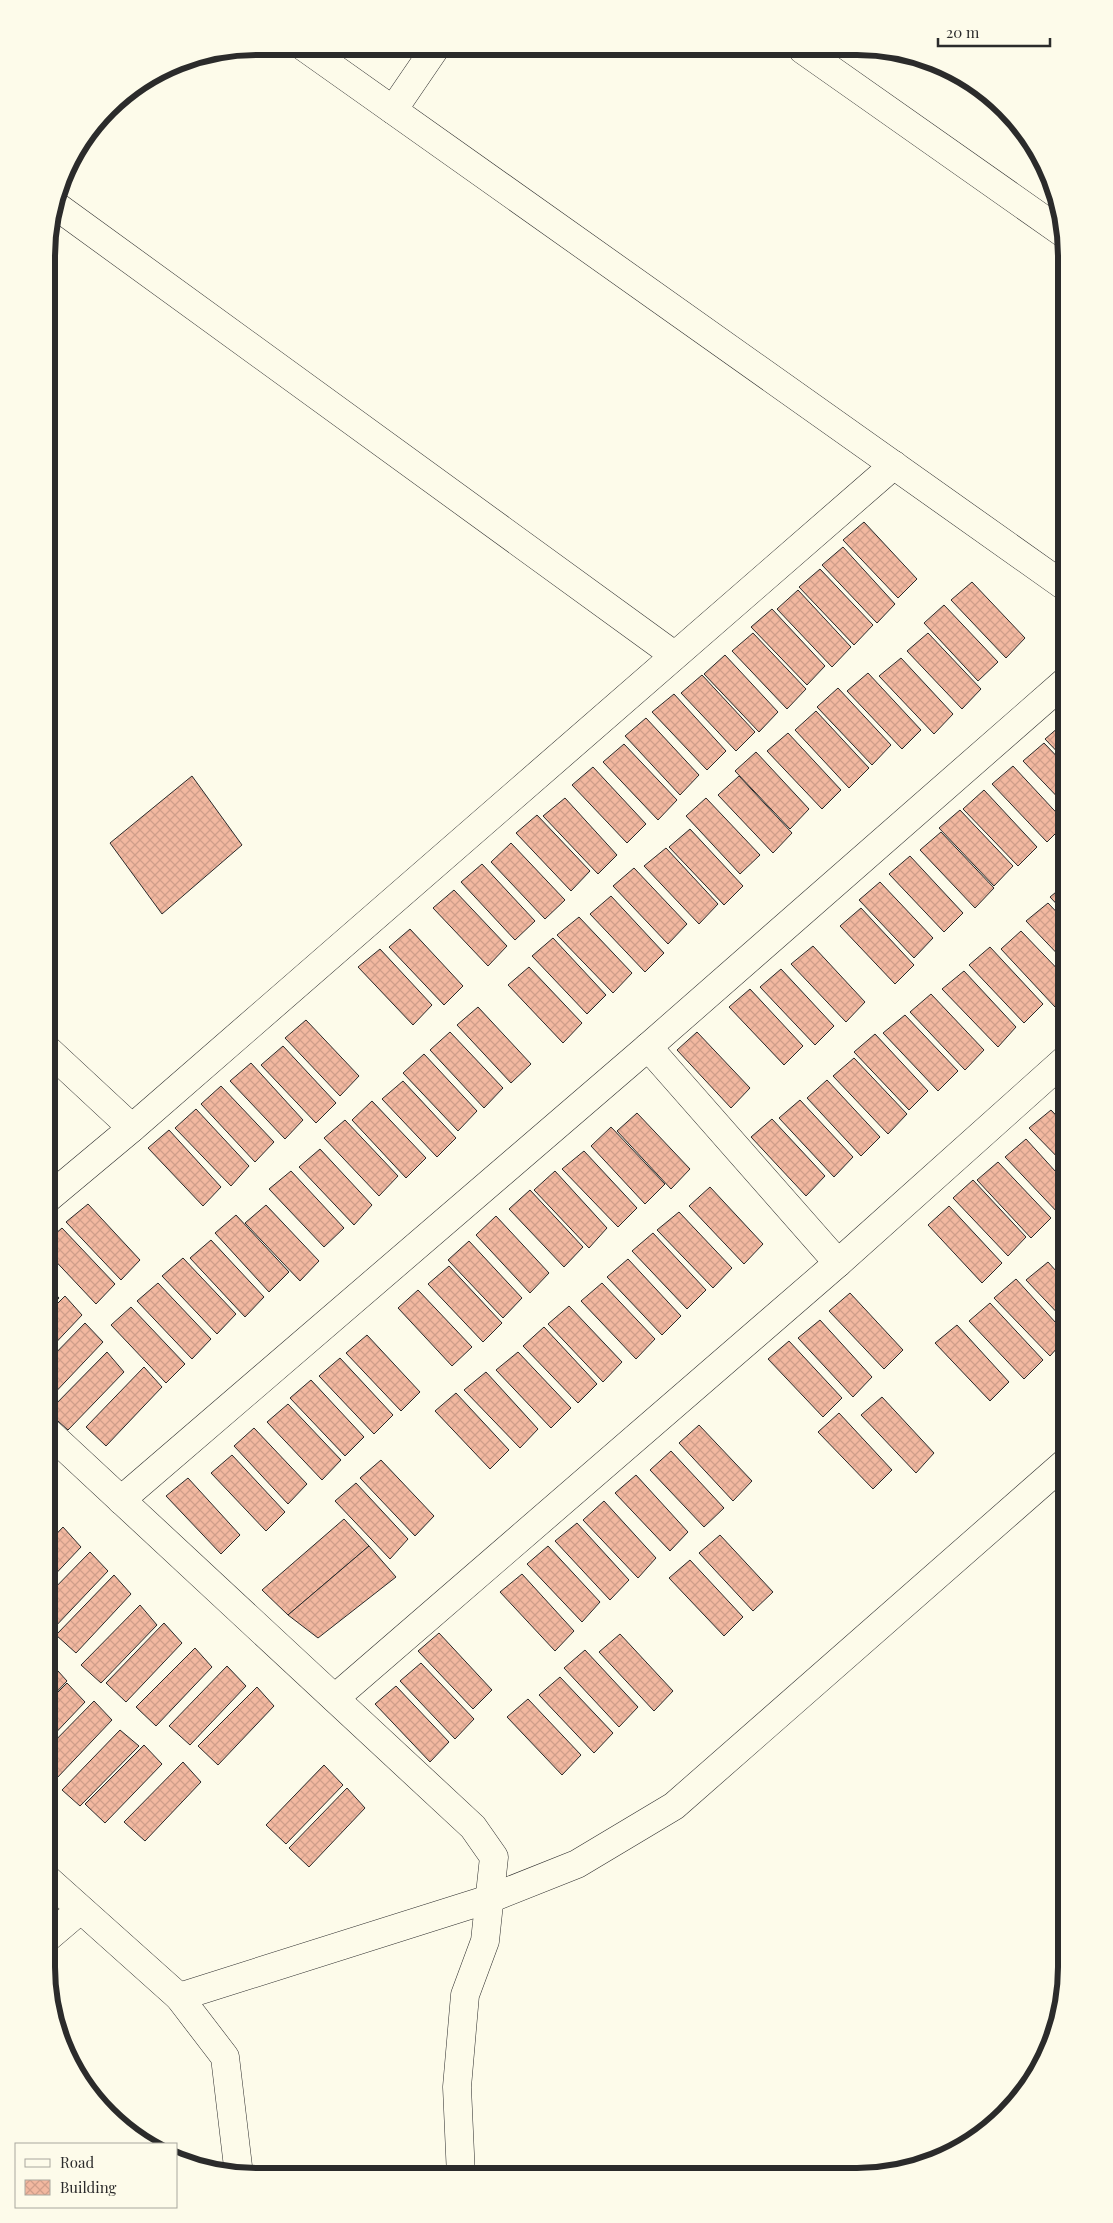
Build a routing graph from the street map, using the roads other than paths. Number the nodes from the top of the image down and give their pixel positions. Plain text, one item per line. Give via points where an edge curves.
1 (317, 55) edge
2 (431, 55) edge
3 (810, 55) edge
4 (393, 110) junction
5 (61, 209) edge
6 (1056, 228) edge
7 (894, 465) junction
8 (1058, 582) edge
9 (674, 655) junction
10 (1058, 688) edge
11 (648, 1047) junction
12 (55, 1056) edge
13 (1058, 1065) edge
14 (132, 1128) junction
15 (55, 1192) edge
16 (838, 1263) junction
17 (55, 1438) edge
18 (1058, 1469) edge
19 (121, 1500) junction
20 (335, 1698) junction
21 (55, 1886) edge
22 (489, 1899) junction
23 (80, 1910) junction
24 (55, 1931) edge
25 (179, 1997) junction
26 (238, 2167) edge
27 (461, 2168) edge

1 - 4 street
2 - 4 street
3 - 6 street
4 - 7 street
5 - 9 street
7 - 8 street
7 - 9 street
9 - 14 street
10 - 11 street
11 - 16 street
11 - 19 street
12 - 14 street
13 - 16 street
14 - 15 street
16 - 20 street
17 - 19 street
18 - 22 street via 674,1806 577,1864
19 - 20 street
20 - 22 street via 473,1827 494,1857
21 - 23 street
22 - 25 street
22 - 27 street via 485,1941 465,1995 457,2087
23 - 24 street
23 - 25 street
25 - 26 street via 226,2057

